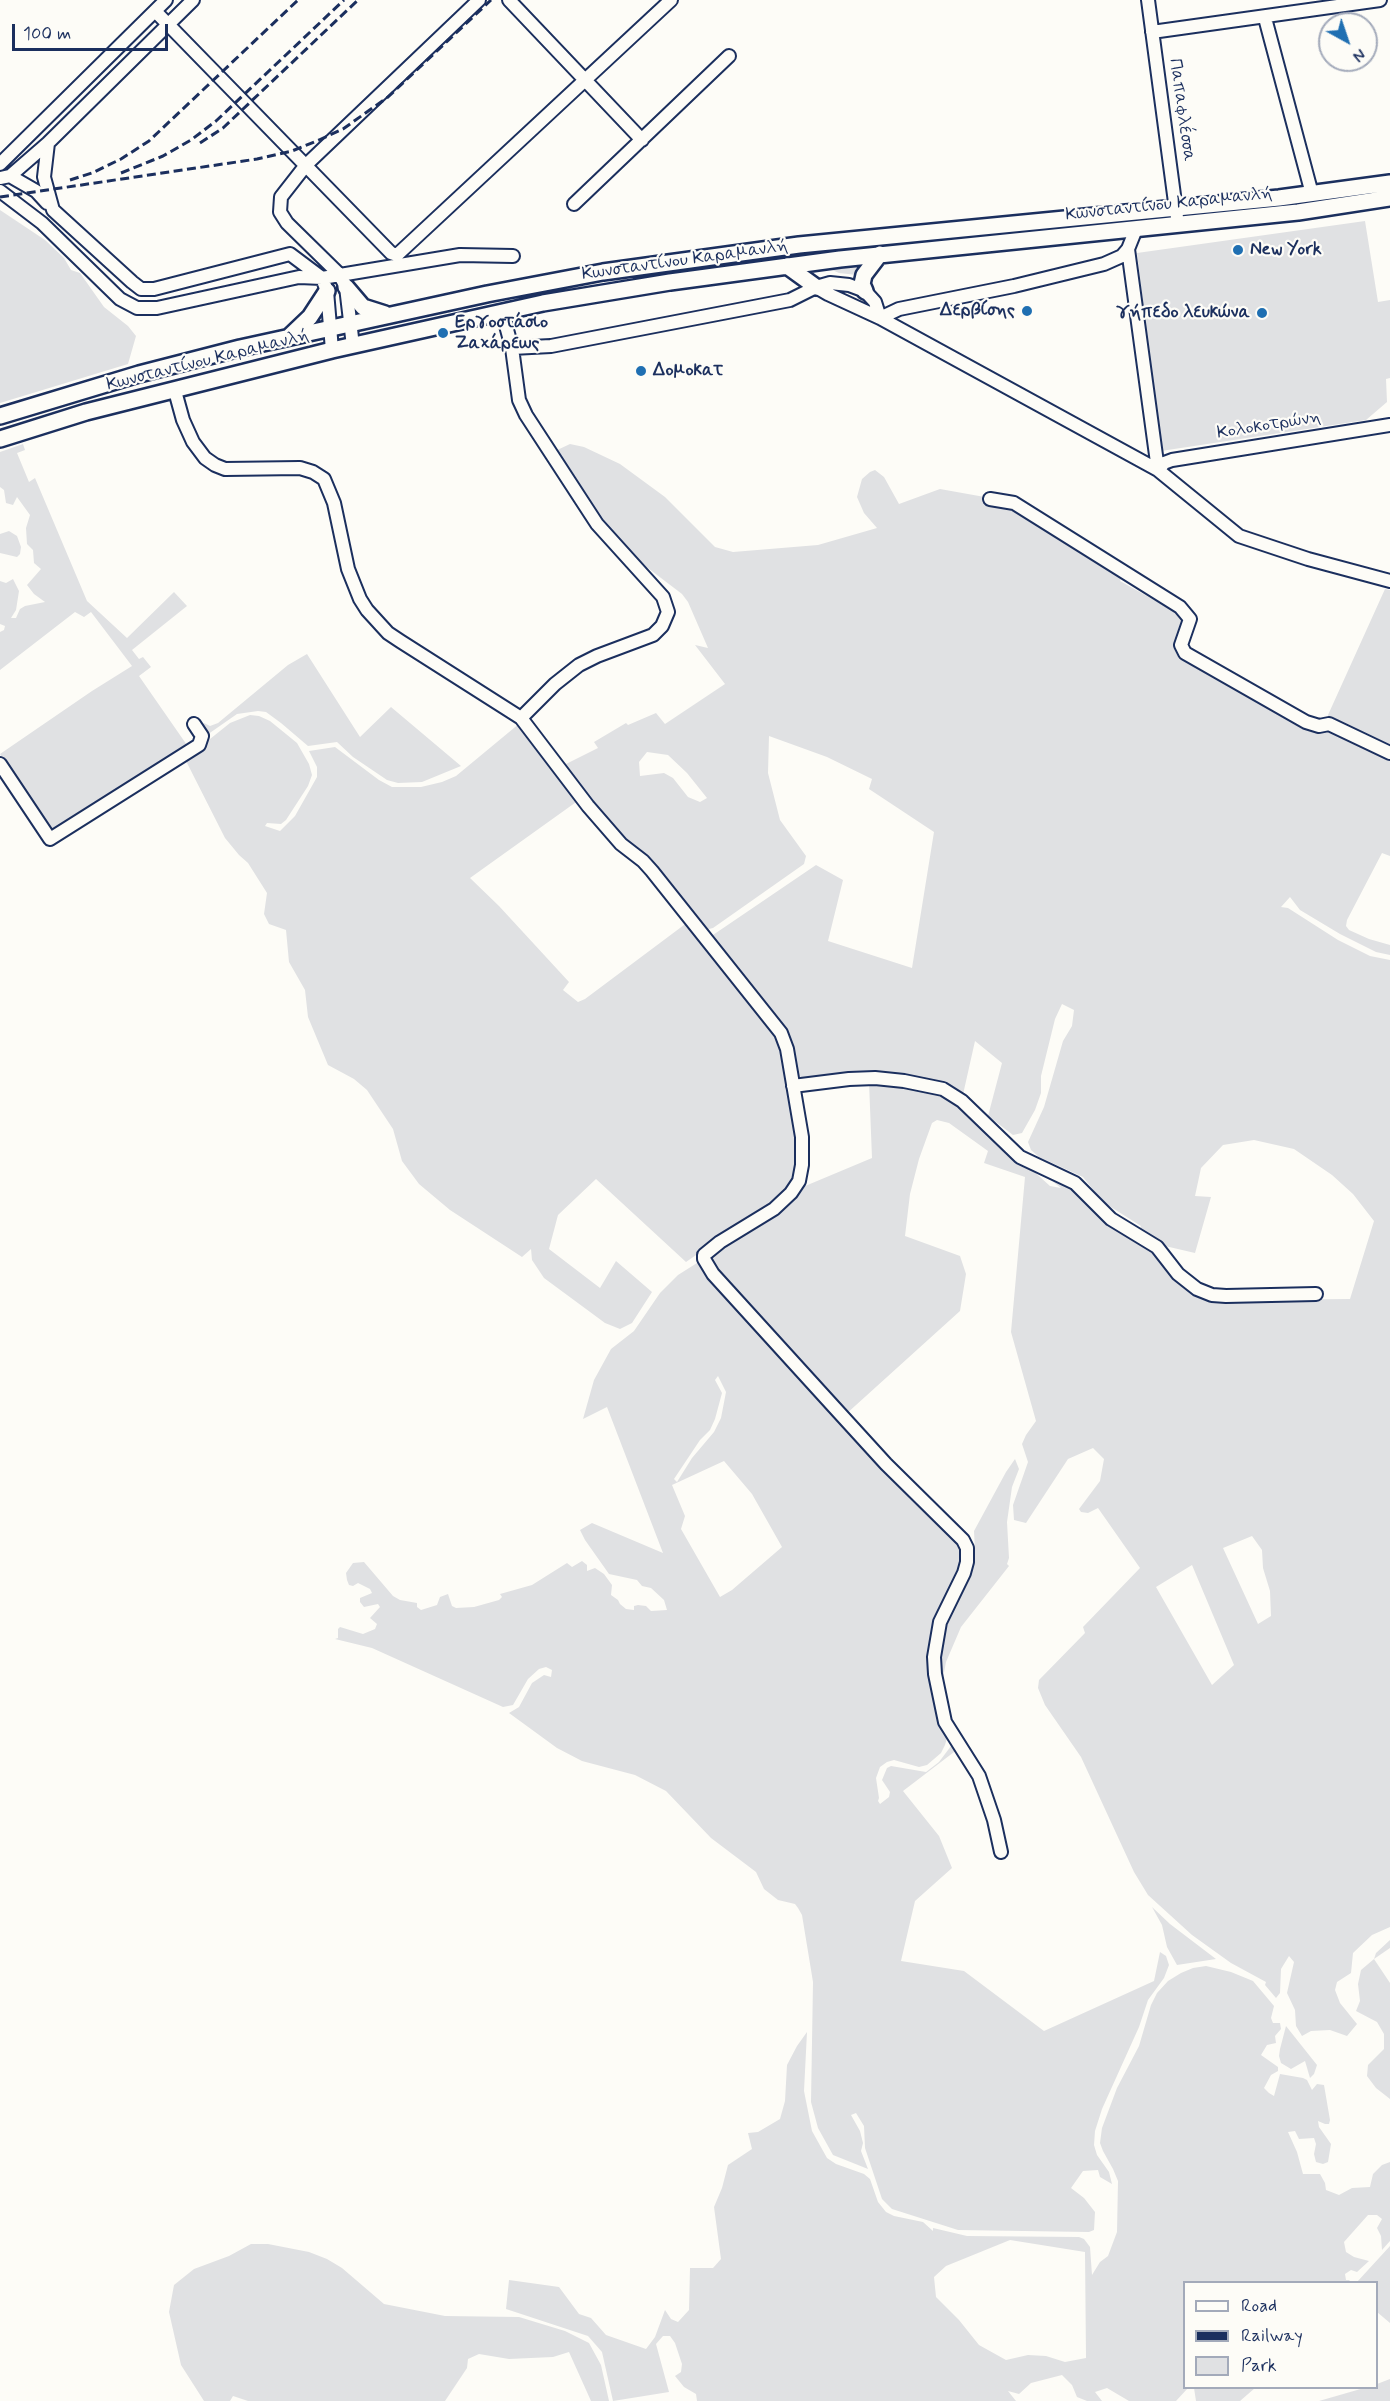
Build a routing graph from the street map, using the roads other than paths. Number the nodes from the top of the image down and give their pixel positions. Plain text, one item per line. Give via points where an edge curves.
1 (166, 0) edge
2 (193, 0) edge
3 (479, 0) edge
4 (509, 0) edge
5 (670, 0) edge
6 (1148, 0) edge
7 (1380, 0) edge
8 (155, 11) junction
9 (1265, 18) junction
10 (169, 25) junction
11 (1152, 32) junction
12 (729, 56) dead end
13 (586, 79) junction
14 (642, 140) junction
15 (48, 143) junction
16 (0, 164) edge
17 (306, 165) junction
18 (5, 177) edge
19 (1390, 183) edge
20 (0, 191) edge
21 (1312, 194) junction
22 (1390, 198) edge
23 (574, 204) dead end
24 (1176, 208) junction
25 (53, 210) junction
26 (1178, 225) junction
27 (1136, 229) junction
28 (1128, 249) junction
29 (880, 254) junction
30 (513, 256) dead end
31 (788, 266) junction
32 (343, 281) junction
33 (324, 284) junction
34 (816, 286) junction
35 (865, 291) junction
36 (502, 310) junction
37 (391, 315) junction
38 (880, 318) junction
39 (351, 324) junction
40 (331, 329) junction
41 (289, 337) junction
42 (353, 346) junction
43 (512, 348) junction
44 (332, 350) junction
45 (175, 391) junction
46 (0, 416) edge
47 (1390, 425) edge
48 (0, 439) edge
49 (1158, 470) junction
50 (990, 499) dead end
51 (1390, 581) edge
52 (521, 718) junction
53 (194, 724) dead end
54 (1390, 753) edge
55 (0, 764) edge
56 (793, 1086) junction
57 (1316, 1294) dead end
58 (1001, 1852) dead end

1 - 8 street
2 - 10 street
3 - 17 street
4 - 13 street
5 - 13 street
6 - 11 street, Παπαφλέσσα
7 - 9 street
8 - 10 street
8 - 16 street
9 - 11 street
9 - 21 street
10 - 15 street
10 - 17 street
11 - 24 street, Παπαφλέσσα
12 - 14 street
13 - 14 street
13 - 17 street via 397,255
14 - 23 street
15 - 18 street
15 - 25 street via 44,177
17 - 32 street via 284,191 280,212
18 - 25 street via 36,191
19 - 21 main road, Κωνσταντίνου Καραμανλή
20 - 33 street via 42,223 120,299 137,308 157,308 299,277
21 - 24 main road, Κωνσταντίνου Καραμανλή
22 - 26 main road, Κωνσταντίνου Καραμανλή
24 - 26 street, Παπαφλέσσα
24 - 37 main road, Κωνσταντίνου Καραμανλή via 734,254 562,280
25 - 33 street via 141,289 290,254
26 - 27 main road, Κωνσταντίνου Καραμανλή
27 - 28 street
27 - 29 main road, Κωνσταντίνου Καραμανλή
28 - 38 street via 1104,264 899,309
28 - 49 street
29 - 31 main road, Κωνσταντίνου Καραμανλή
29 - 35 main road via 864,275
30 - 32 street via 460,255
31 - 34 main road
31 - 36 main road, Κωνσταντίνου Καραμανλή
32 - 33 street
32 - 37 main road via 363,307
32 - 39 street
33 - 40 street
33 - 41 main road via 310,318
34 - 35 street via 838,284
34 - 38 street
34 - 43 street via 790,300 550,346
35 - 38 street via 875,302
36 - 42 main road, Κωνσταντίνου Καραμανλή
36 - 43 street
37 - 39 main road, Κωνσταντίνου Καραμανλή
38 - 49 street
39 - 40 main road, Κωνσταντίνου Καραμανλή
39 - 42 street
40 - 41 main road, Κωνσταντίνου Καραμανλή
40 - 44 street
41 - 46 main road, Κωνσταντίνου Καραμανλή via 138,374
42 - 44 main road, Κωνσταντίνου Καραμανλή
43 - 52 street via 519,400 533,427 597,524 663,597 668,612 653,634 579,665
44 - 45 main road, Κωνσταντίνου Καραμανλή
45 - 48 main road, Κωνσταντίνου Καραμανλή via 86,412
45 - 52 street via 193,442 215,465 225,469 300,468 324,479 334,503 348,569 367,610 388,633
47 - 49 street, Κολοκοτρώνη via 1172,460
49 - 51 street via 1239,536
50 - 54 street via 1014,503 1180,607 1190,619 1181,645 1185,653 1306,722 1329,724
52 - 56 street via 588,806 621,844 652,871 781,1033 788,1049
53 - 55 street via 202,736 199,745 50,839
56 - 57 street via 876,1078 943,1089 962,1101 1020,1157 1075,1184 1111,1219 1157,1246 1178,1274 1197,1289 1226,1296
56 - 58 street via 802,1165 796,1187 774,1209 720,1242 704,1259 713,1274 856,1432 963,1540 968,1562 940,1622 935,1674 945,1722 979,1776

